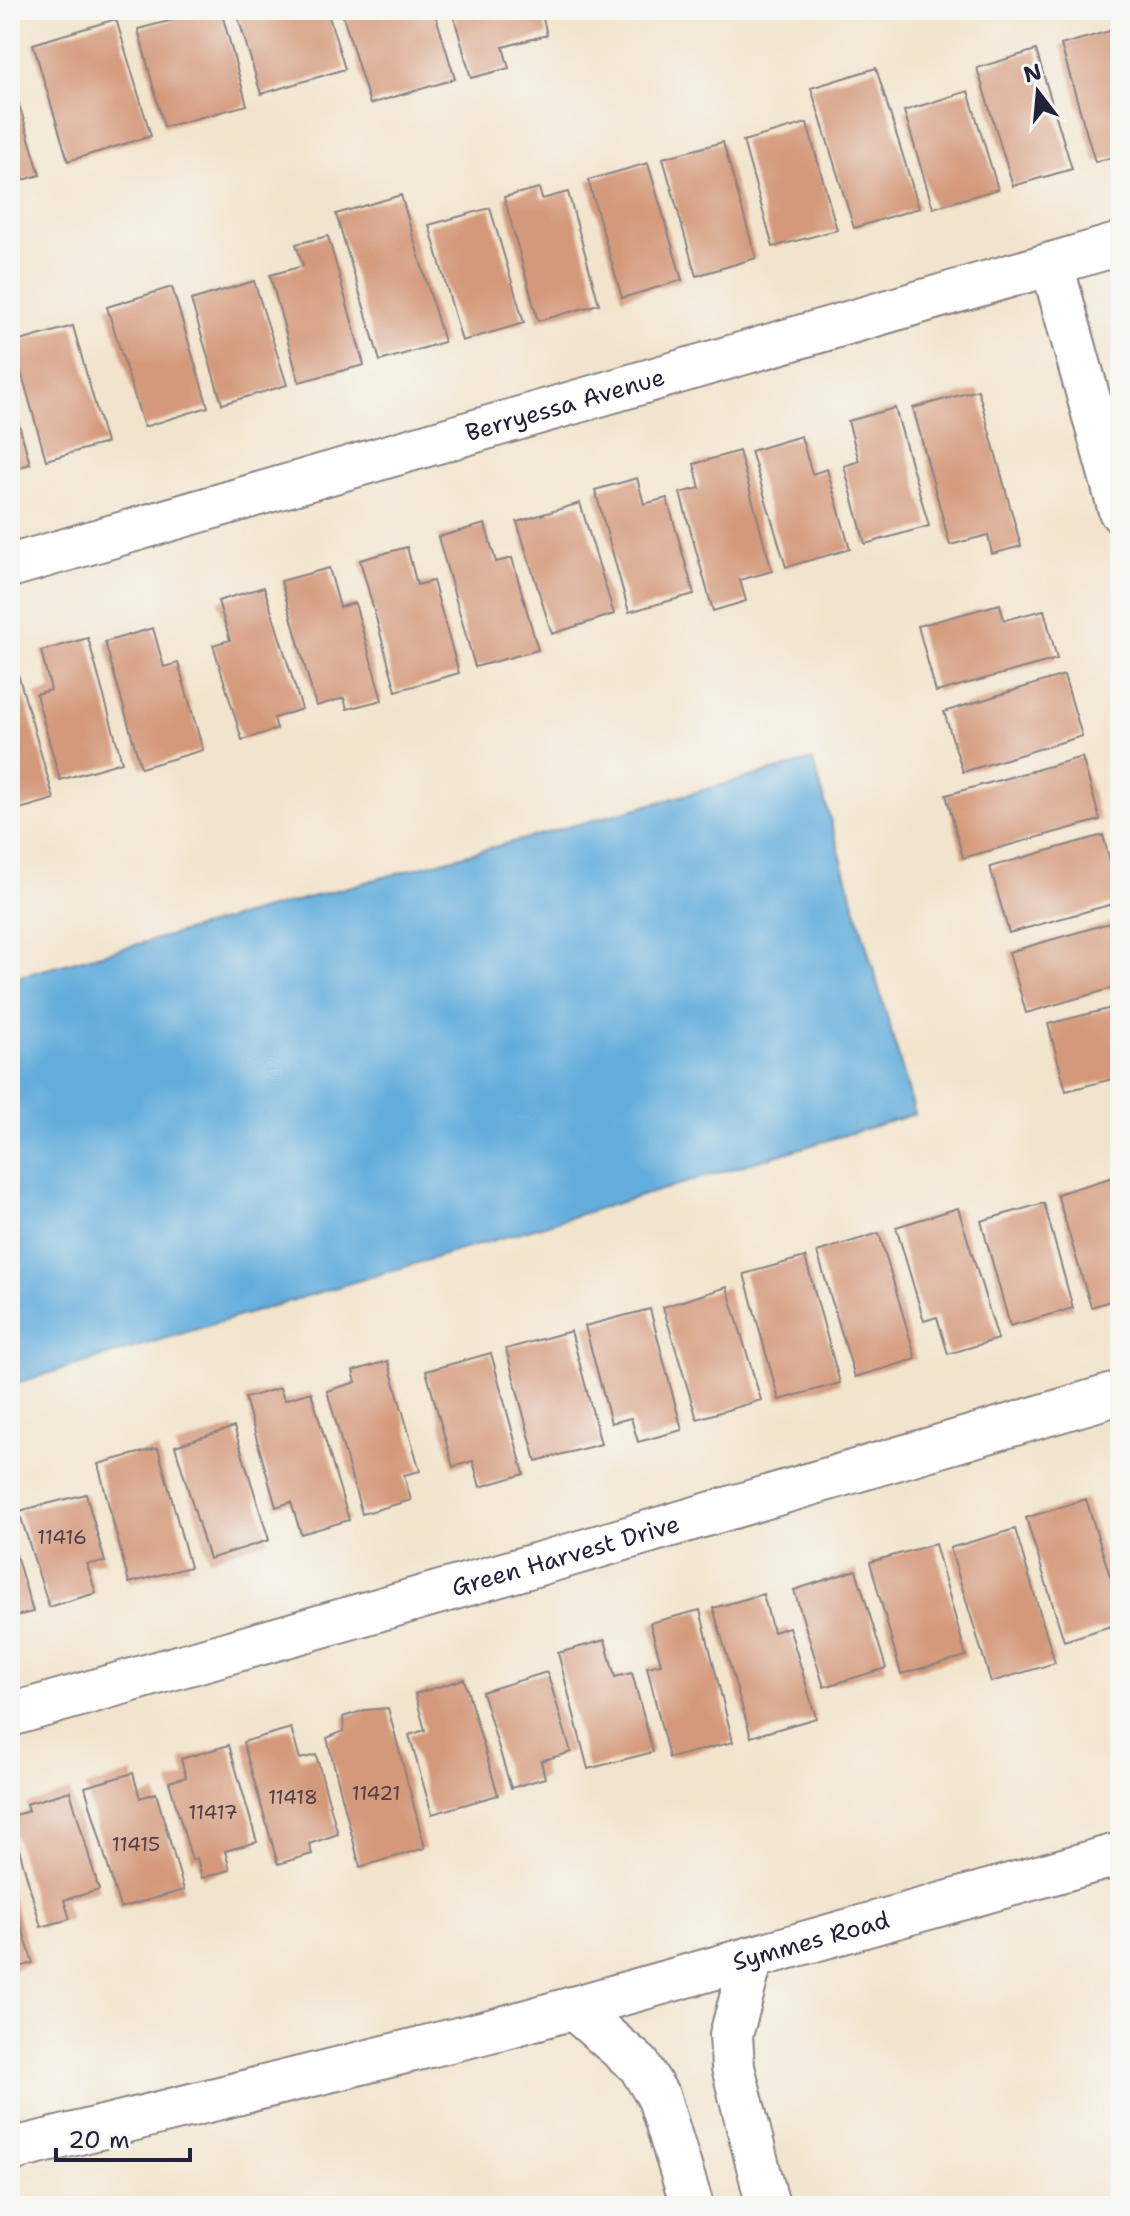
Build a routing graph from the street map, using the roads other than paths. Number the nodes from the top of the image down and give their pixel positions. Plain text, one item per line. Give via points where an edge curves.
1 (1120, 244) edge
2 (1052, 265) junction
3 (1120, 511) edge
4 (10, 566) edge
5 (1120, 1393) edge
6 (10, 1715) edge
7 (1120, 1854) edge
8 (752, 1958) junction
9 (573, 2008) junction
10 (502, 2028) junction
11 (10, 2150) edge
12 (10, 2178) edge
13 (692, 2206) edge
14 (768, 2206) edge

1 - 2 street, Berryessa Avenue
2 - 3 street
2 - 4 street, Berryessa Avenue
5 - 6 street, Green Harvest Drive
7 - 8 street, Symmes Road
8 - 9 street, Symmes Road
8 - 14 street via 731,2035 733,2067
9 - 10 street, Symmes Road
9 - 13 street via 639,2065 659,2098
10 - 11 street, Symmes Road
10 - 12 street, Symmes Road

